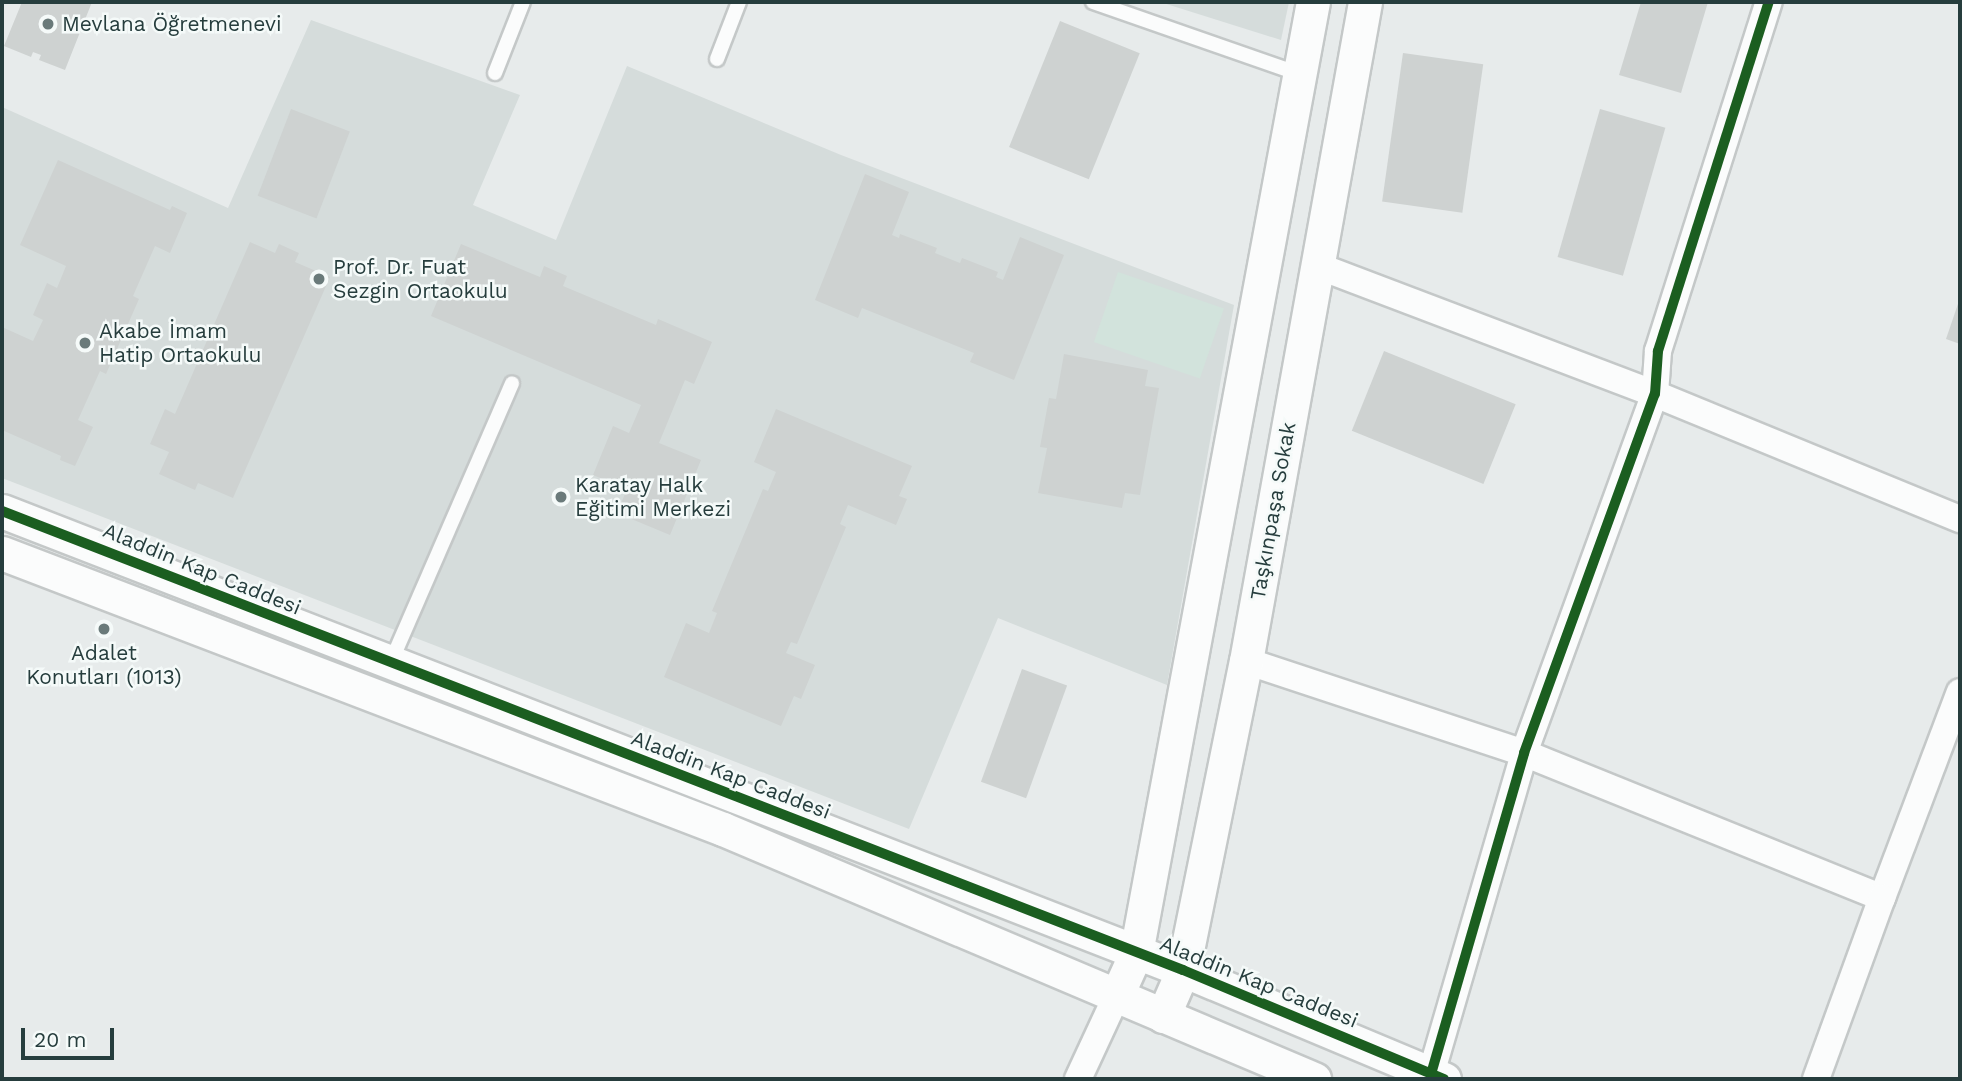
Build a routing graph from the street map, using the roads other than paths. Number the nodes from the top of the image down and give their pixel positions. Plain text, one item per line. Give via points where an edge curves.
1 (523, 2) edge
2 (739, 2) edge
3 (1093, 2) edge
4 (1313, 2) edge
5 (1365, 2) edge
6 (1769, 2) edge
7 (717, 59) dead end
8 (495, 73) dead end
9 (1301, 75) junction
10 (1318, 267) junction
11 (512, 383) dead end
12 (1655, 394) junction
13 (2, 511) edge
14 (1960, 519) edge
15 (2, 553) edge
16 (1246, 661) junction
17 (390, 664) junction
18 (1960, 692) edge
19 (1524, 754) junction
20 (1882, 898) junction
21 (1136, 953) junction
22 (1183, 970) junction
23 (1116, 997) junction
24 (1163, 1016) junction
25 (1438, 1076) edge
26 (1077, 1079) edge
27 (1314, 1079) edge
28 (1816, 1079) edge

1 - 8 lane
2 - 7 lane
3 - 9 lane
4 - 9 street
5 - 10 street, Taşkınpaşa Sokak
6 - 12 street via 1658,351
9 - 21 street
10 - 12 street
10 - 16 street, Taşkınpaşa Sokak
11 - 17 lane
12 - 14 street
12 - 19 street
13 - 17 street, Aladdin Kap Caddesi
15 - 23 street via 723,829
16 - 19 street
16 - 22 street, Taşkınpaşa Sokak
17 - 21 street, Aladdin Kap Caddesi
18 - 20 street
19 - 20 street
19 - 25 street
20 - 28 street
21 - 22 street, Aladdin Kap Caddesi
21 - 23 street
22 - 24 street, Taşkınpaşa Sokak
22 - 25 street, Aladdin Kap Caddesi
23 - 24 street
23 - 26 street
24 - 27 street

